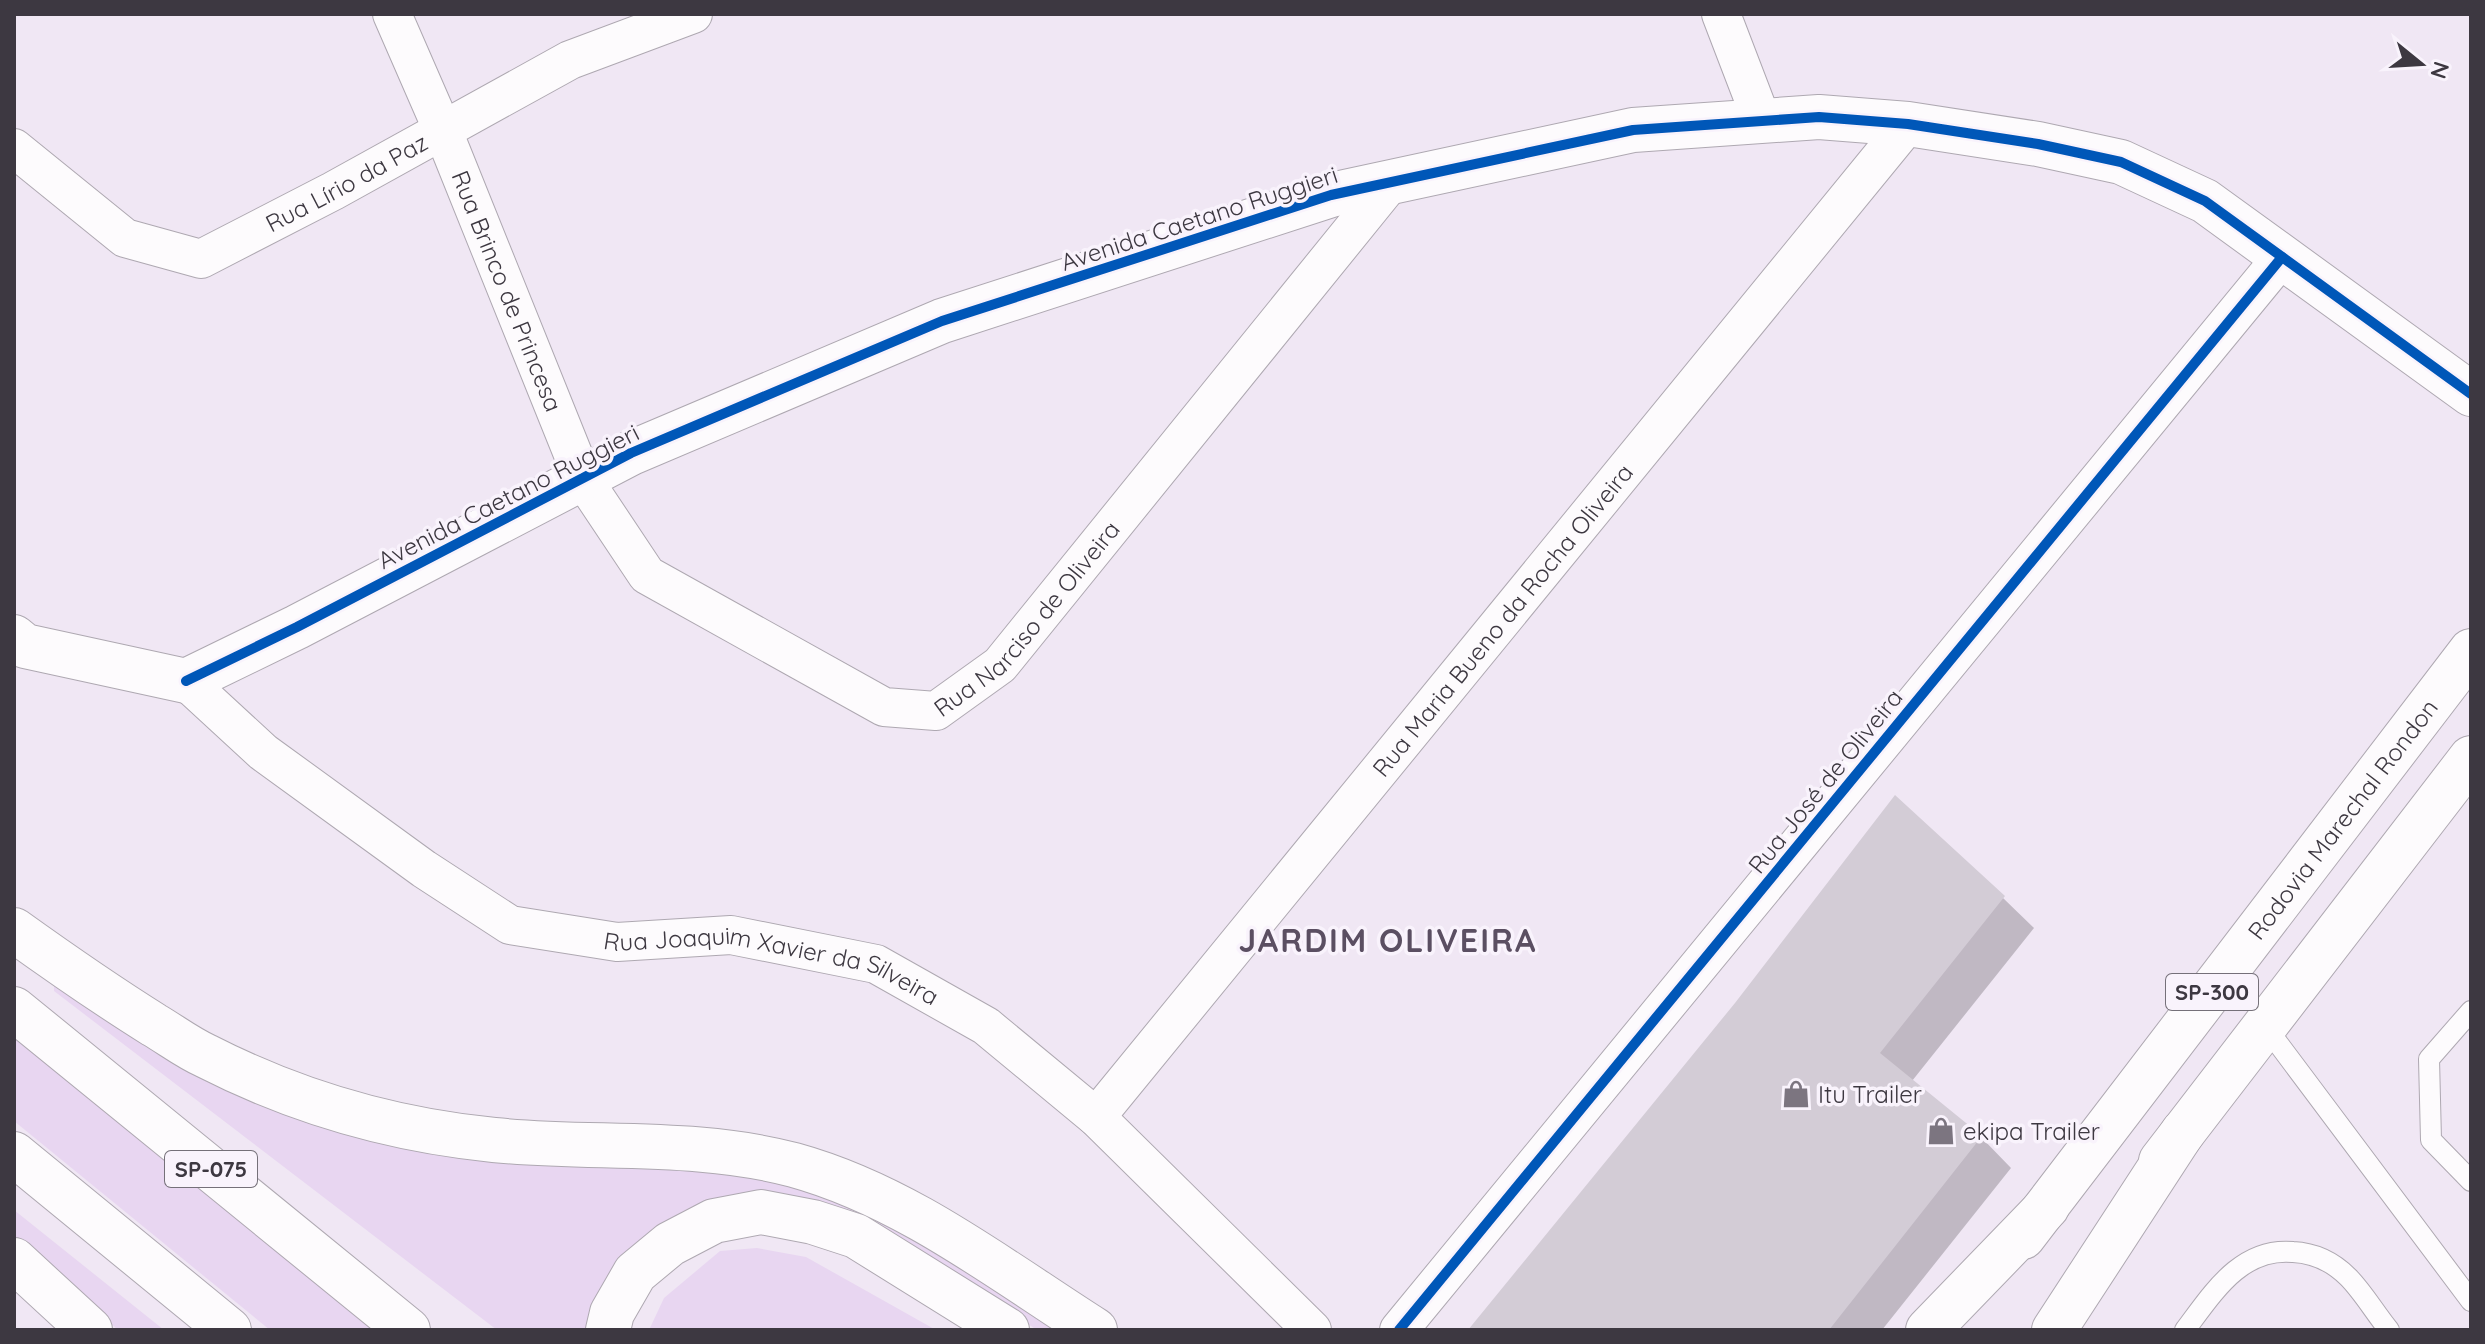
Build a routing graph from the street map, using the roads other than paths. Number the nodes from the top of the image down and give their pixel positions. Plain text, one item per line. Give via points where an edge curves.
1 (392, 14) edge
2 (693, 14) edge
3 (1721, 14) edge
4 (1762, 121) junction
5 (1908, 124) junction
6 (443, 131) junction
7 (14, 148) edge
8 (1392, 181) junction
9 (2282, 257) junction
10 (2471, 394) edge
11 (583, 479) junction
12 (14, 637) edge
13 (2471, 651) edge
14 (186, 681) junction
15 (2471, 758) edge
16 (14, 930) edge
17 (14, 1009) edge
18 (2471, 1011) edge
19 (2265, 1026) junction
20 (1096, 1117) junction
21 (2183, 1132) junction
22 (14, 1154) edge
23 (2471, 1181) edge
24 (2047, 1207) junction
25 (14, 1260) edge
26 (2471, 1301) edge
27 (90, 1330) edge
28 (229, 1330) edge
29 (408, 1330) edge
30 (608, 1330) edge
31 (1007, 1330) edge
32 (1095, 1330) edge
33 (1312, 1330) edge
34 (1399, 1330) edge
35 (1928, 1330) edge
36 (1950, 1330) edge
37 (2035, 1330) edge
38 (2054, 1330) edge
39 (2185, 1330) edge
40 (2389, 1330) edge

1 - 6 street, Rua Brinco de Princesa
2 - 6 street, Rua Lírio da Paz via 570,60
3 - 4 street
4 - 5 main road, Avenida Caetano Ruggieri via 1819,117
4 - 8 main road, Avenida Caetano Ruggieri via 1633,130
5 - 9 main road, Avenida Caetano Ruggieri via 2121,162 2205,201
5 - 20 street, Rua Maria Bueno da Rocha Oliveira
6 - 7 street, Rua Lírio da Paz via 201,259 125,238
6 - 11 street, Rua Brinco de Princesa
8 - 11 main road, Avenida Caetano Ruggieri via 1331,195 942,321 631,453
8 - 11 street, Rua Narciso de Oliveira via 1000,665 936,711 884,707 647,575
9 - 10 main road, Avenida Caetano Ruggieri
9 - 34 street, Rua José de Oliveira
11 - 14 main road, Avenida Caetano Ruggieri
12 - 14 main road via 25,646
13 - 24 main road, Rodovia Marechal Rondon / SP-300
14 - 20 street, Rua Joaquim Xavier da Silveira via 263,752 510,925 617,942 731,935 876,964 986,1026
15 - 19 main road, SP-300
16 - 32 main road via 191,1048 266,1084 410,1128 566,1146 729,1152 793,1165 851,1183 917,1216
17 - 29 main road, SP-075
18 - 23 lane via 2429,1059 2431,1140
19 - 21 main road, SP-300
19 - 26 lane
20 - 33 street, Rua Joaquim Xavier da Silveira
21 - 37 main road, SP-300
21 - 38 main road
22 - 28 main road
24 - 35 main road
24 - 36 main road, Rodovia Marechal Rondon / SP-300
25 - 27 main road
30 - 31 main road via 635,1273 670,1244 714,1221 761,1212 856,1236
39 - 40 lane via 2241,1265 2285,1251 2330,1262

